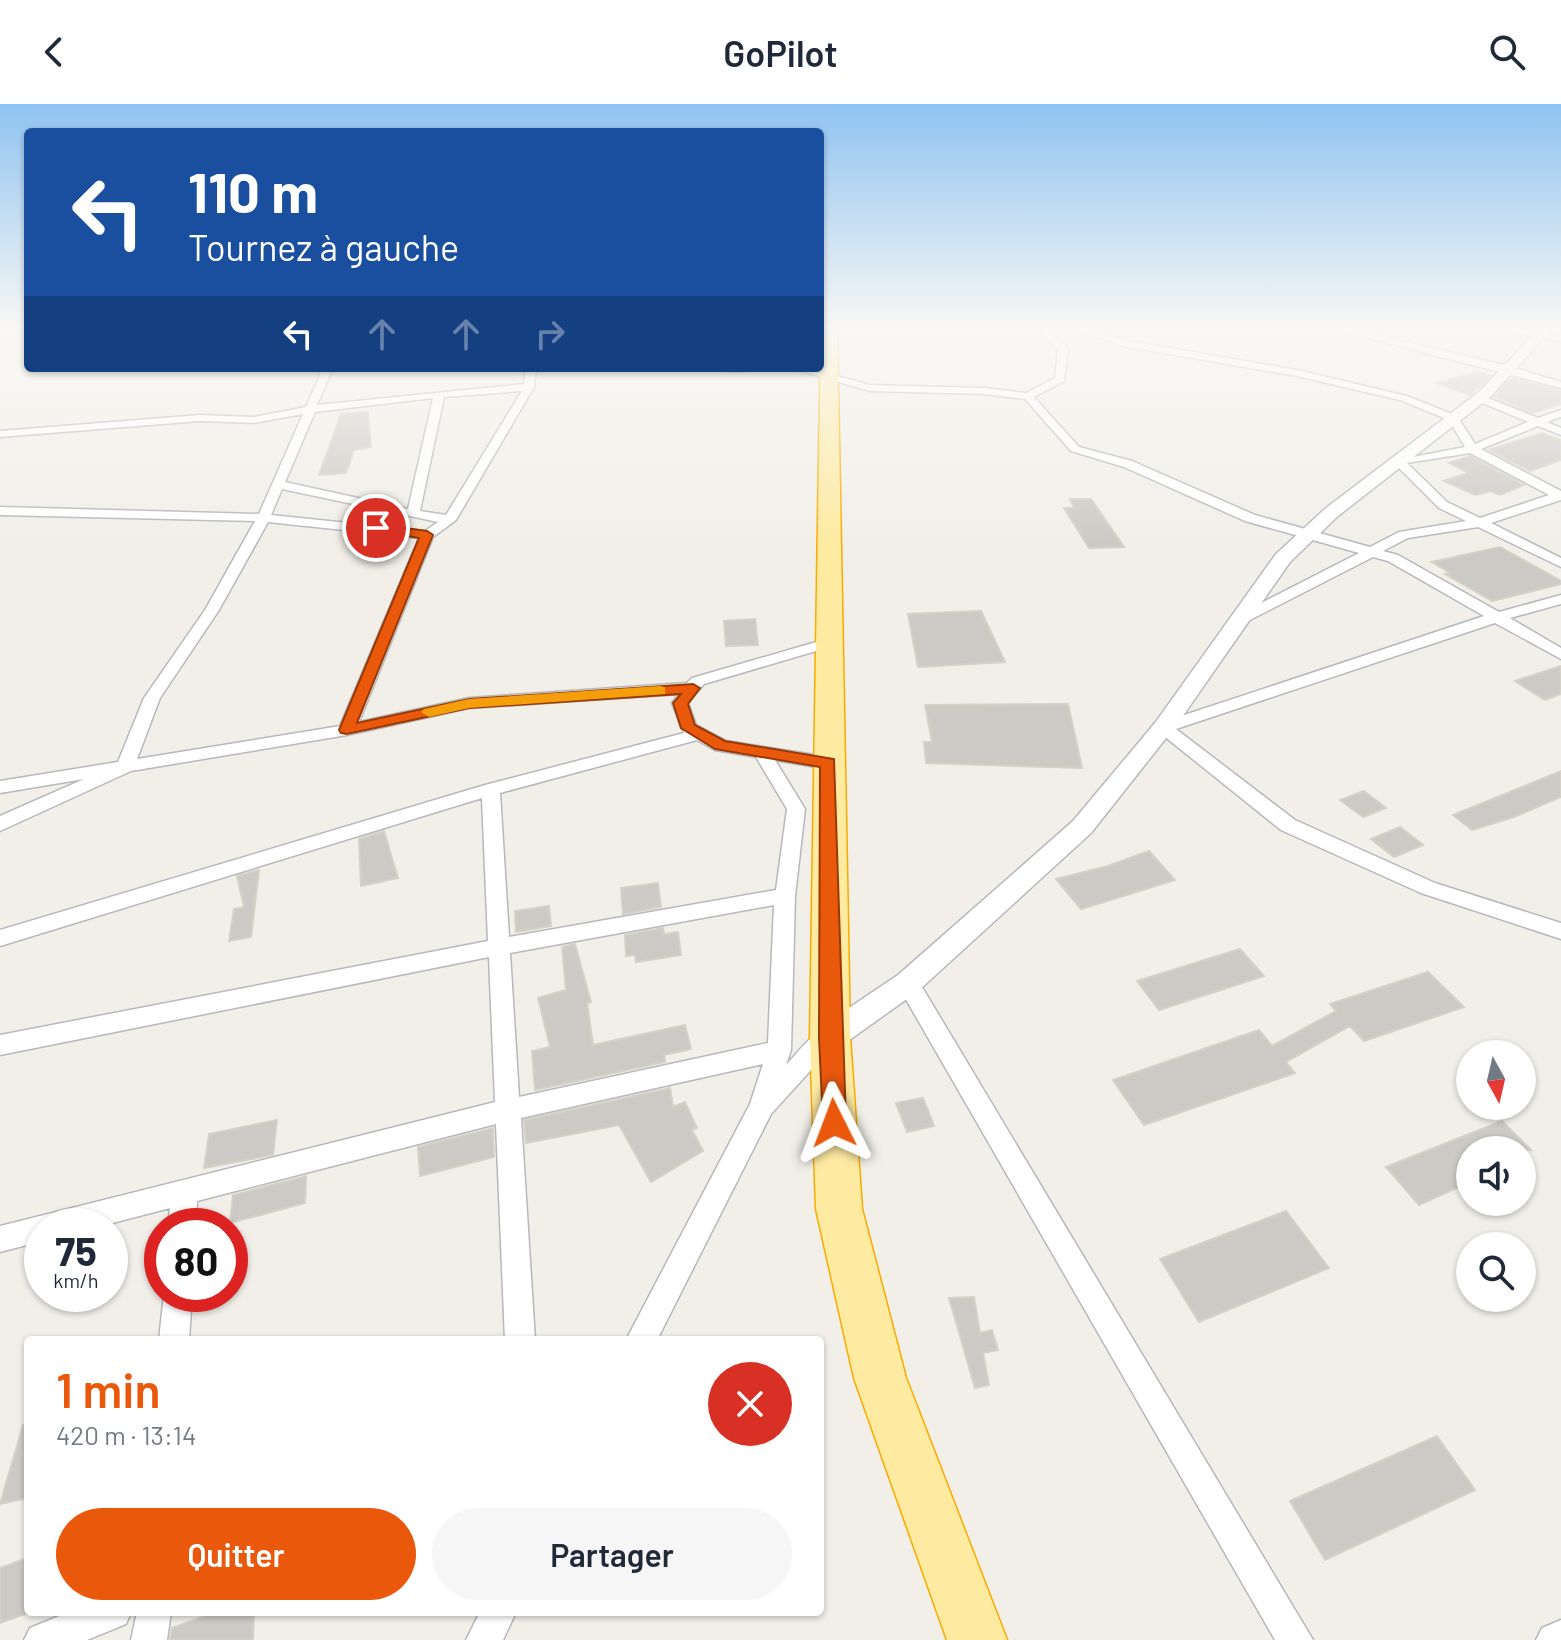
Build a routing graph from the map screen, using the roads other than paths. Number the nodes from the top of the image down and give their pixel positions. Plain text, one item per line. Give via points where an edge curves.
1 (315, 400) edge
2 (391, 400) edge
3 (438, 400) edge
4 (521, 400) edge
5 (815, 400) edge
6 (1031, 400) edge
7 (1407, 400) edge
8 (1477, 400) edge
9 (1483, 400) edge
10 (311, 409) junction
11 (1561, 413) edge
12 (1453, 418) junction
13 (1536, 421) junction
14 (1561, 432) edge
15 (0, 434) edge
16 (1472, 449) junction
17 (1398, 461) junction
18 (281, 485) junction
19 (1561, 496) edge
20 (0, 511) edge
21 (413, 514) junction
22 (264, 517) junction
23 (450, 520) junction
24 (1479, 523) junction
25 (427, 535) junction
26 (1310, 535) junction
27 (1369, 551) junction
28 (1561, 563) edge
29 (1561, 599) edge
30 (1496, 618) junction
31 (1237, 621) junction
32 (828, 643) junction
33 (1561, 654) edge
34 (693, 688) junction
35 (1163, 728) junction
36 (347, 730) junction
37 (700, 734) junction
38 (762, 753) junction
39 (828, 763) junction
40 (124, 768) junction
41 (0, 787) edge
42 (491, 789) junction
43 (0, 824) edge
44 (785, 896) junction
45 (1561, 931) edge
46 (0, 938) edge
47 (499, 947) junction
48 (908, 983) junction
49 (830, 1037) junction
50 (1, 1048) edge
51 (779, 1050) junction
52 (762, 1106) junction
53 (508, 1110) junction
54 (185, 1192) junction
55 (121, 1208) edge
56 (184, 1208) edge
57 (24, 1233) edge
58 (0, 1239) edge
59 (176, 1312) edge
60 (174, 1336) edge
61 (520, 1336) edge
62 (643, 1336) edge
63 (104, 1616) edge
64 (153, 1616) edge
65 (497, 1616) edge
66 (1561, 1638) edge
67 (42, 1640) edge
68 (149, 1640) edge
69 (484, 1640) edge
70 (977, 1640) edge
71 (1295, 1640) edge
72 (1554, 1640) edge

1 - 10 street
2 - 10 street
3 - 21 street
4 - 23 street
5 - 32 highway
6 - 26 street via 1075,449 1128,464 1250,518
7 - 12 street
8 - 12 main road
9 - 13 street
10 - 15 street via 254,420 200,418
10 - 18 street
11 - 13 street
12 - 16 street
12 - 17 main road
13 - 14 street
13 - 16 street
16 - 17 street
16 - 19 street
17 - 24 street via 1443,505
17 - 26 main road
18 - 21 street
18 - 22 street
19 - 24 street
20 - 22 street via 141,510
21 - 23 street
22 - 25 street
22 - 40 street via 212,610 152,698
23 - 25 street
24 - 27 street via 1404,535
24 - 28 street
25 - 36 street
26 - 27 street
26 - 31 main road via 1283,558
27 - 30 street via 1393,558
27 - 31 street
29 - 30 street
30 - 33 street
30 - 35 street
31 - 35 main road
32 - 34 street via 698,681
32 - 39 highway
34 - 36 street via 469,703
34 - 37 street via 680,703 688,728
35 - 45 street via 1288,825 1428,888
35 - 48 street via 1082,827
36 - 40 street
37 - 38 street via 721,746
37 - 42 street
38 - 39 street
38 - 44 street via 796,809
39 - 49 highway
40 - 41 street
40 - 43 street
42 - 46 street
42 - 47 street
44 - 47 street
44 - 51 street
47 - 50 street
47 - 53 street
48 - 49 street
48 - 71 street
49 - 52 street
49 - 70 highway via 839,1209 880,1378
51 - 52 street
51 - 53 street
52 - 62 street
53 - 54 street
53 - 61 street
54 - 55 street
54 - 56 street
57 - 58 street
59 - 60 street
63 - 67 street
64 - 68 street
65 - 69 street
66 - 72 street

